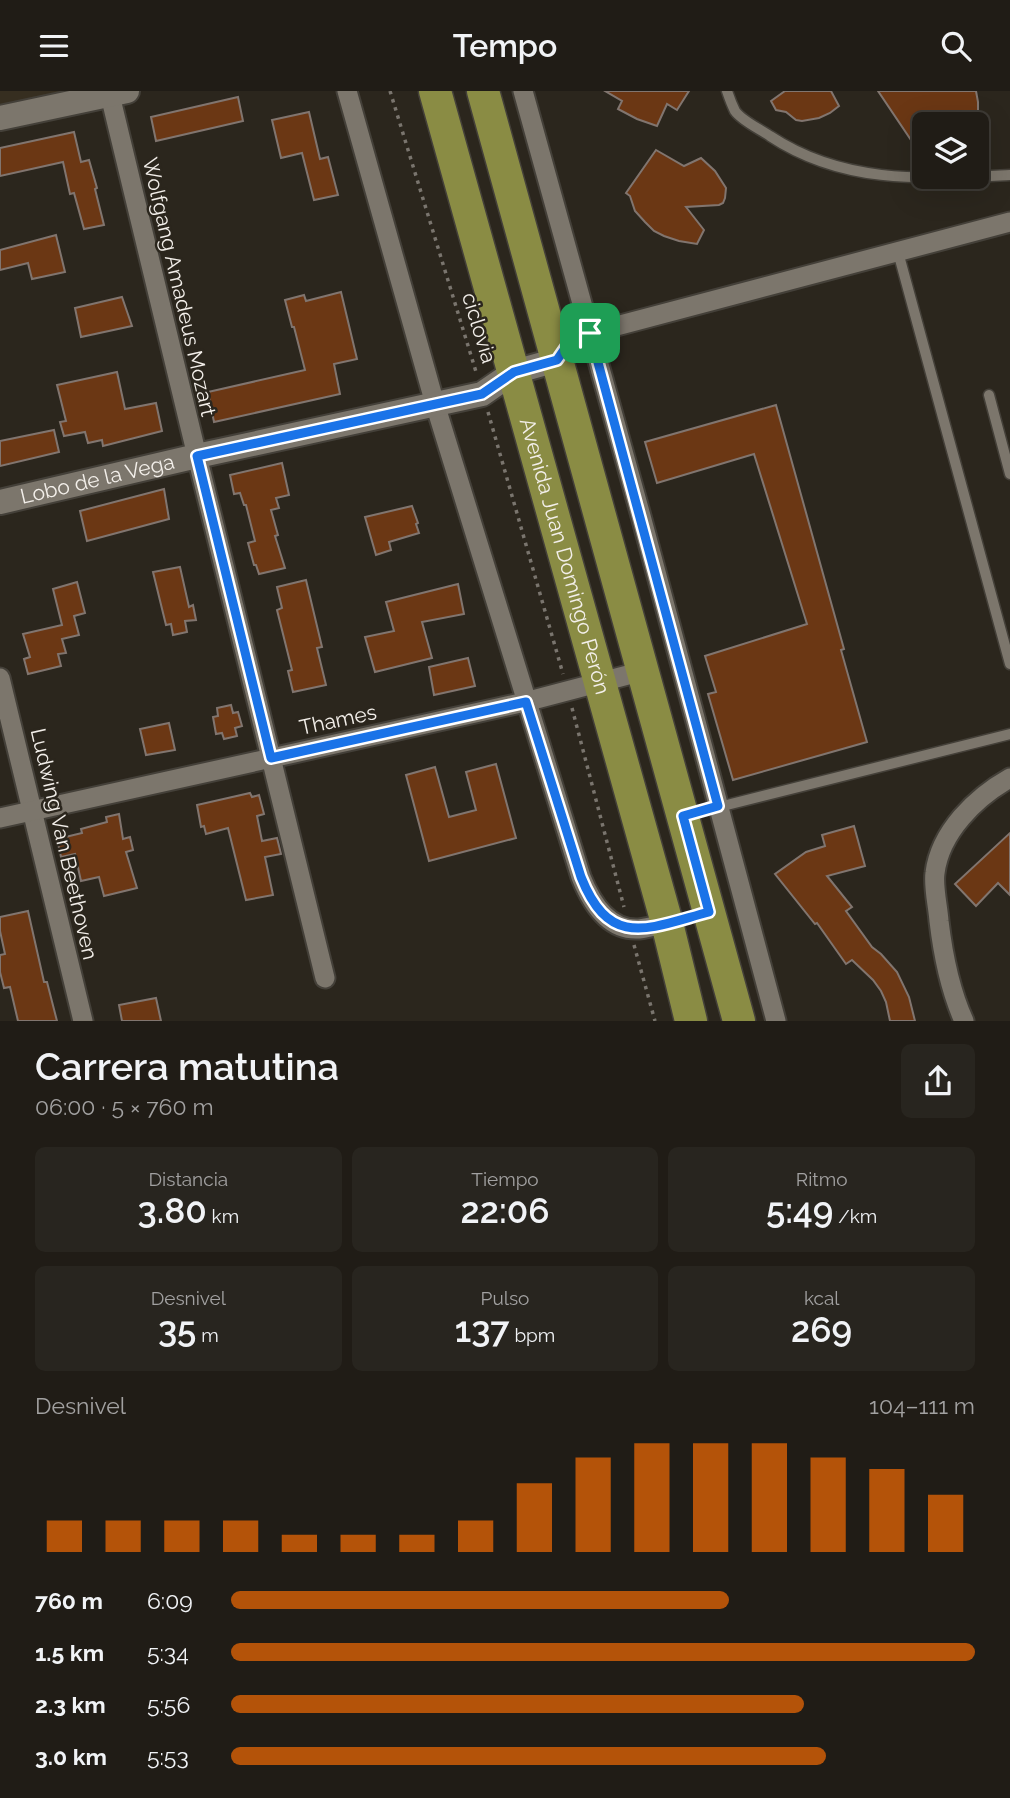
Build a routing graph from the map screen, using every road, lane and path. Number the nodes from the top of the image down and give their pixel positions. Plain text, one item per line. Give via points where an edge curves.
1 (347, 91) edge
2 (390, 91) edge
3 (435, 91) edge
4 (483, 91) edge
5 (523, 91) edge
6 (727, 91) edge
7 (119, 93) edge
8 (0, 118) edge
9 (1010, 176) edge
10 (1010, 222) edge
11 (898, 252) junction
12 (590, 333) junction
13 (557, 360) junction
14 (514, 372) junction
15 (482, 394) junction
16 (989, 394) dead end
17 (435, 404) junction
18 (197, 456) junction
19 (1010, 474) edge
20 (0, 502) edge
21 (1010, 664) edge
22 (643, 671) junction
23 (0, 678) edge
24 (599, 683) junction
25 (568, 691) junction
26 (526, 702) junction
27 (1010, 734) edge
28 (271, 758) junction
29 (1010, 778) edge
30 (718, 806) junction
31 (33, 810) junction
32 (683, 816) junction
33 (0, 818) edge
34 (709, 912) junction
35 (667, 923) junction
36 (629, 929) junction
37 (325, 978) dead end
38 (83, 1021) edge
39 (655, 1021) edge
40 (691, 1021) edge
41 (738, 1021) edge
42 (776, 1021) edge
43 (964, 1021) edge

1 - 17 street
2 - 15 path, ciclovia
3 - 14 main road, Avenida Juan Domingo Perón
4 - 13 main road
5 - 12 street
6 - 9 lane via 736,113 817,161 851,171 940,179
7 - 8 street
7 - 18 street, Wolfgang Amadeus Mozart
10 - 11 street
11 - 12 street
11 - 21 lane
12 - 13 street via 568,344
12 - 30 street
13 - 14 street, Lobo de la Vega
13 - 22 main road
14 - 15 street, Lobo de la Vega
14 - 24 main road, Avenida Juan Domingo Perón
15 - 17 street, Lobo de la Vega
15 - 25 path, ciclovia
16 - 19 lane
17 - 18 street, Lobo de la Vega
17 - 26 street
18 - 20 street, Lobo de la Vega
18 - 28 street, Wolfgang Amadeus Mozart
22 - 24 street, Thames
22 - 32 main road
23 - 31 street, Ludwing Van Beethoven
24 - 25 street, Thames
24 - 35 main road, Avenida Juan Domingo Perón
25 - 26 street, Thames
25 - 36 path, ciclovia
26 - 28 street, Thames
26 - 36 street via 587,894 612,922
27 - 30 lane
28 - 31 street, Thames
28 - 37 street, Wolfgang Amadeus Mozart
29 - 43 street via 957,821 935,873 942,942
30 - 32 lane
30 - 42 street
31 - 33 street, Thames
31 - 38 street, Ludwing Van Beethoven
32 - 34 main road
34 - 35 main road
34 - 41 main road
35 - 36 street
35 - 40 main road, Avenida Juan Domingo Perón
36 - 39 path, ciclovia

